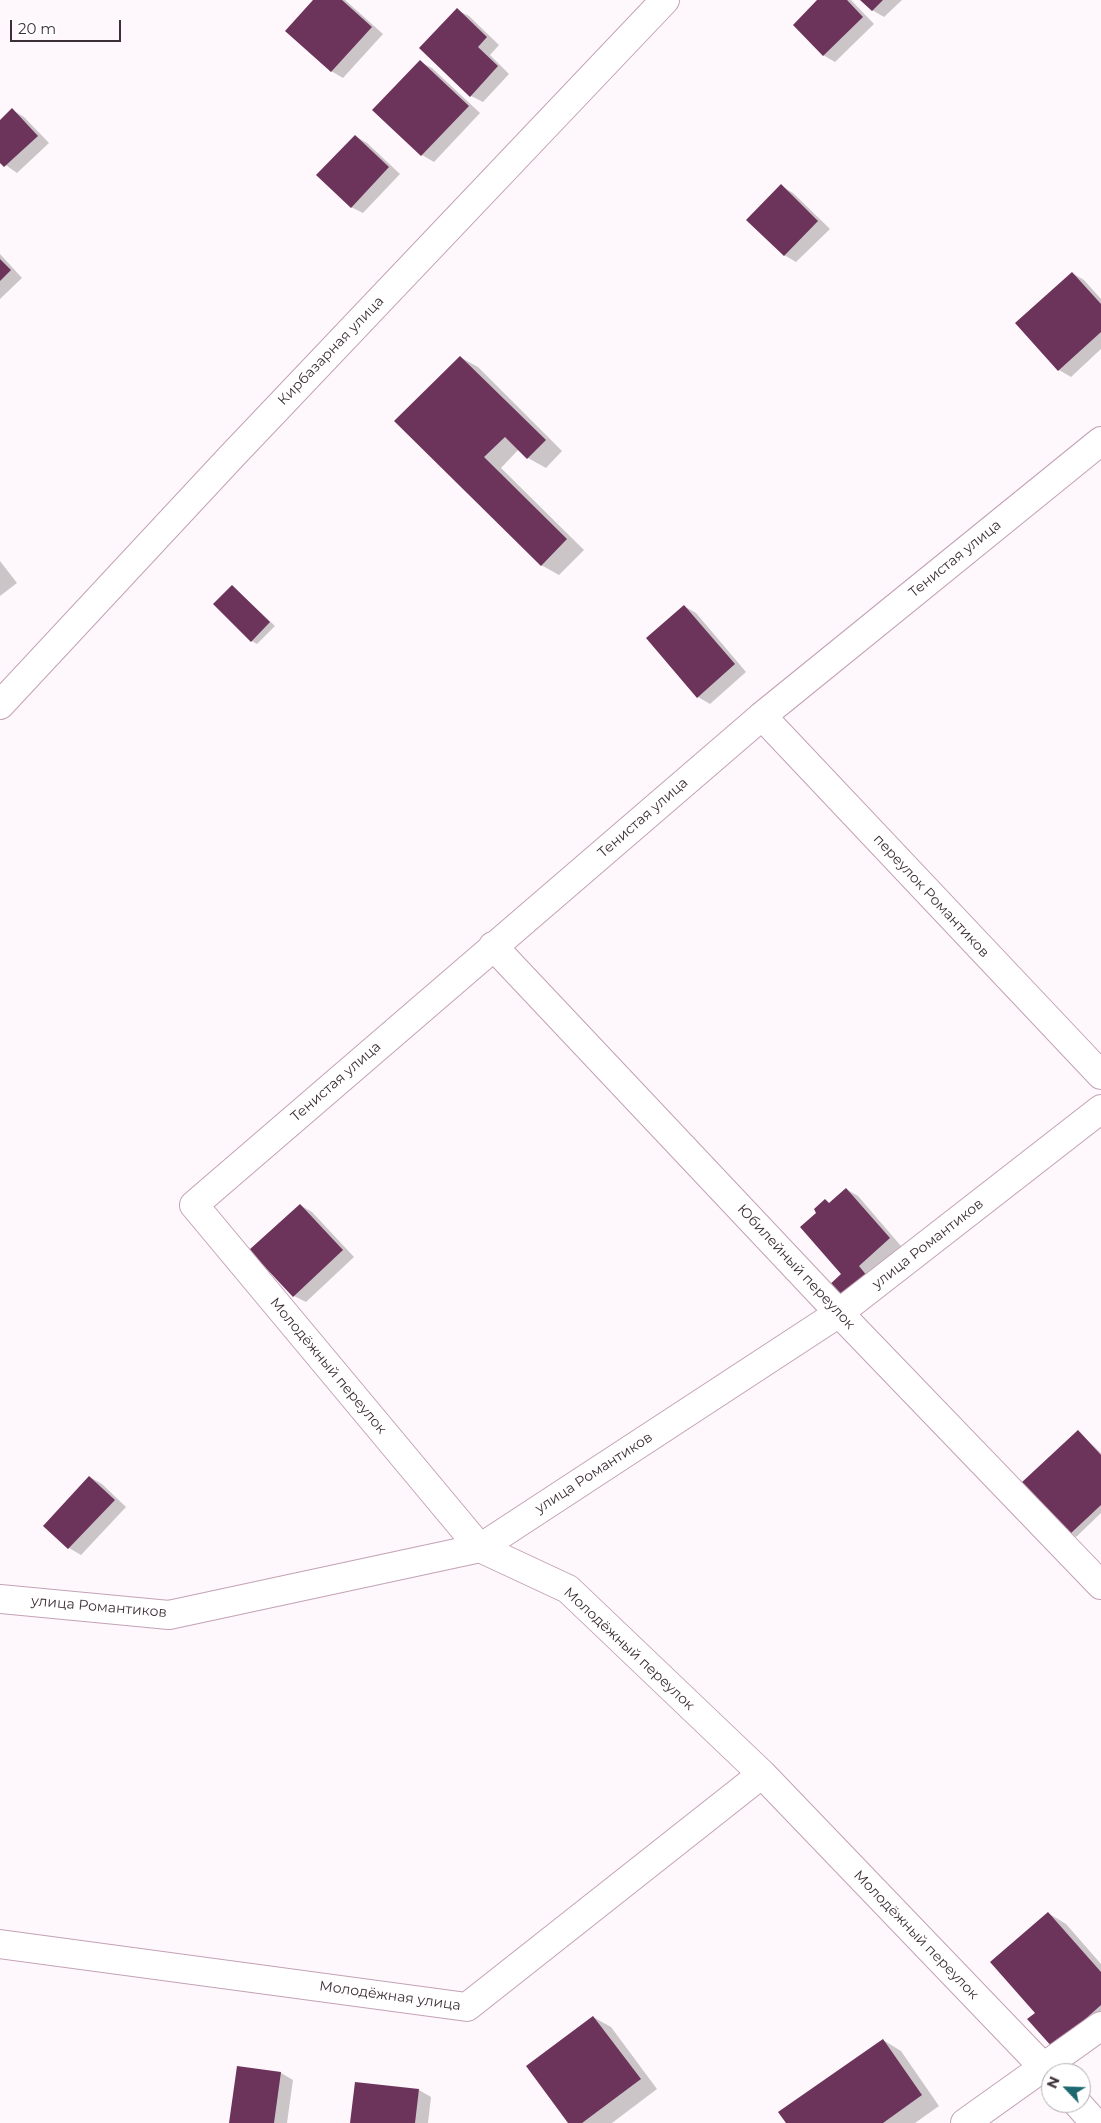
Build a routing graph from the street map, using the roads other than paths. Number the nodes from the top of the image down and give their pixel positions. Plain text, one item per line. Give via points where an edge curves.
1 (665, 0) edge
2 (1101, 441) edge
3 (0, 705) edge
4 (762, 716) junction
5 (494, 946) junction
6 (1101, 1075) edge
7 (1101, 1109) edge
8 (194, 1204) joint
9 (839, 1312) junction
10 (480, 1548) junction
11 (1101, 1585) edge
12 (0, 1599) edge
13 (762, 1774) junction
14 (0, 1944) edge
15 (1101, 2026) edge
16 (1058, 2063) edge
17 (1041, 2065) edge
18 (1041, 2076) edge
19 (1086, 2113) edge
20 (965, 2123) edge
21 (1095, 2123) edge

1 - 3 street, Кирбазарная улица
2 - 4 street, Тенистая улица
4 - 5 street, Тенистая улица
4 - 6 street, переулок Романтиков
5 - 8 street, Тенистая улица
5 - 9 street, Юбилейный переулок
7 - 9 street, улица Романтиков
8 - 10 street, Молодёжный переулок
9 - 10 street, улица Романтиков
9 - 11 street, Юбилейный переулок
10 - 12 street, улица Романтиков via 169,1614
10 - 13 street, Молодёжный переулок via 568,1589
13 - 14 street, Молодёжная улица via 467,2007
13 - 17 street, Молодёжный переулок
15 - 16 street
18 - 20 street
19 - 21 street

